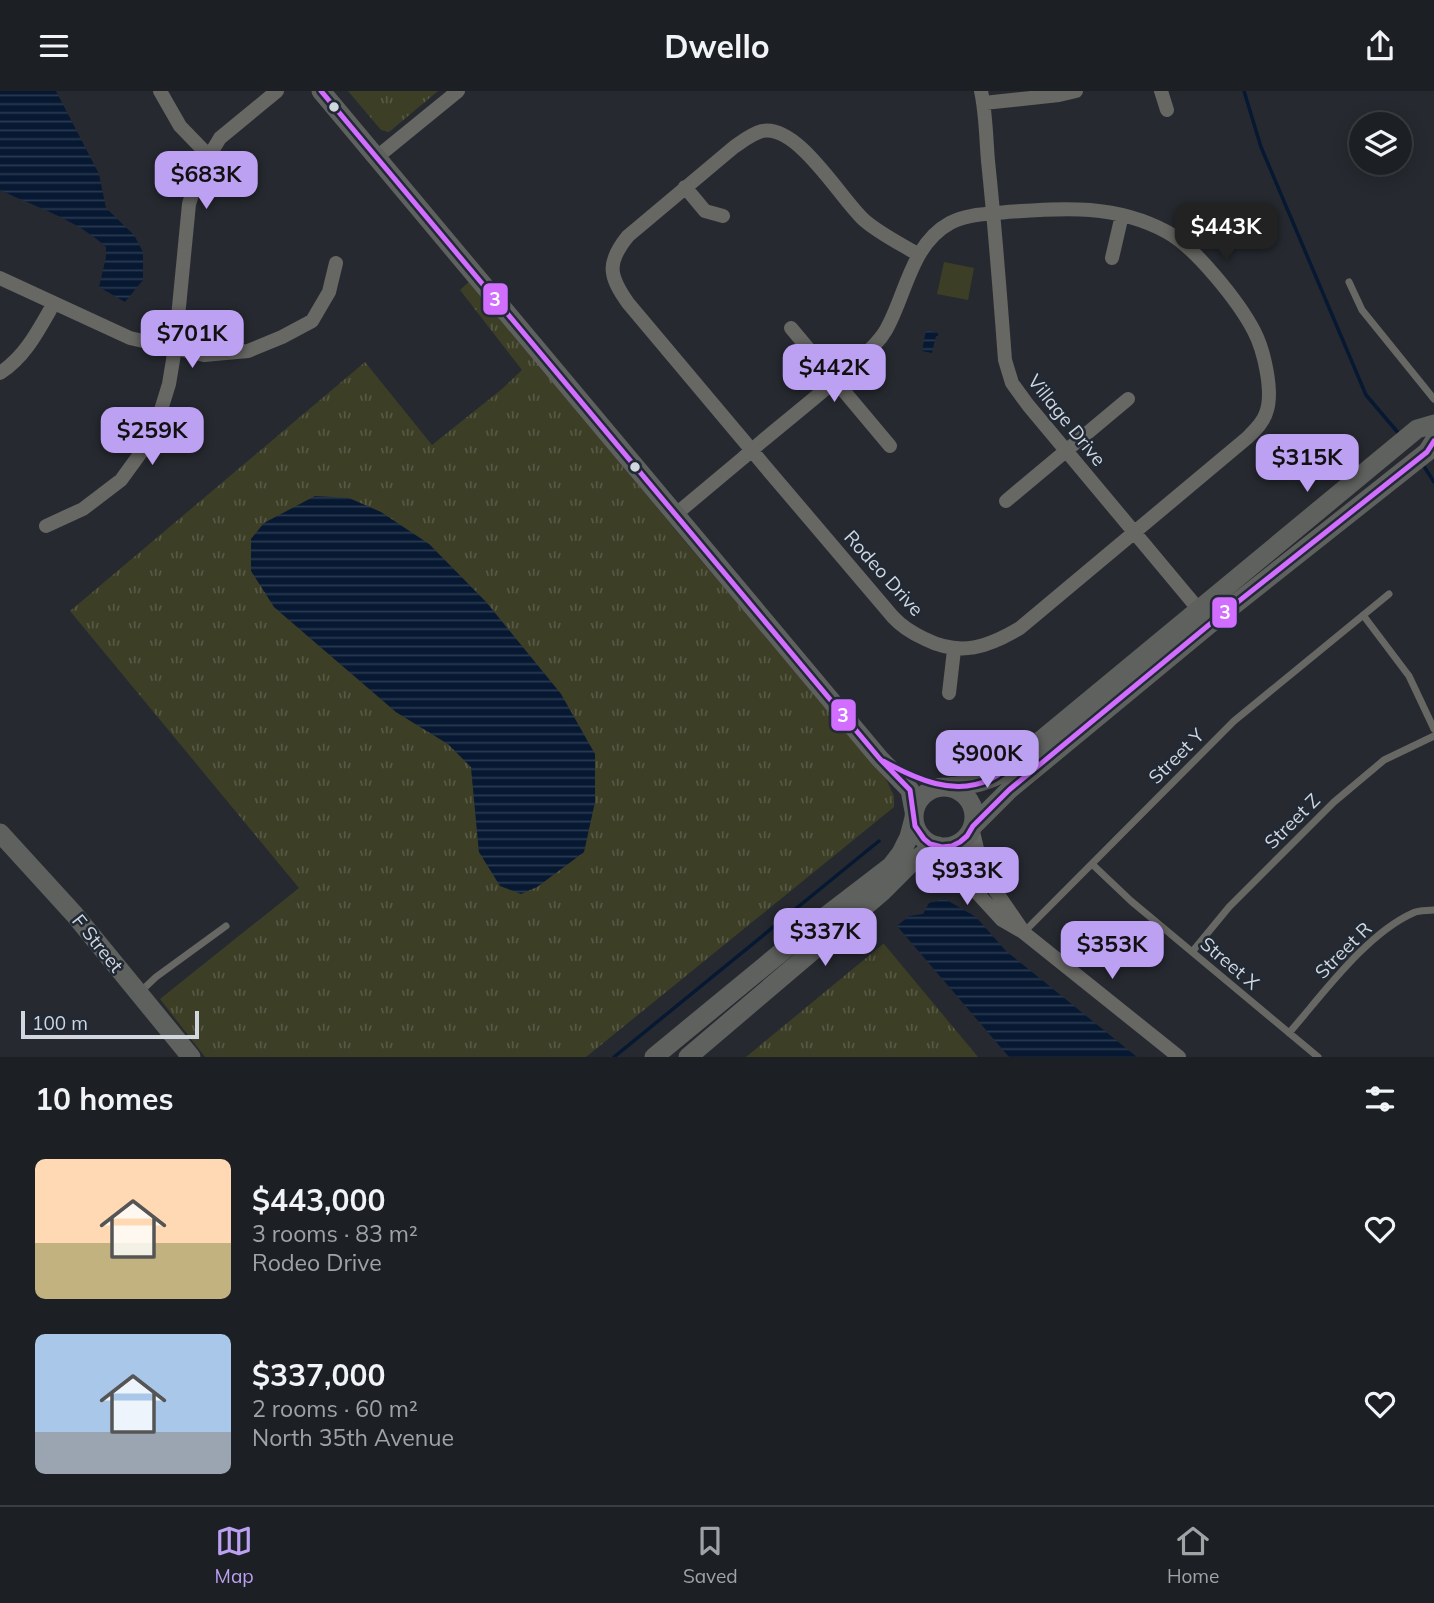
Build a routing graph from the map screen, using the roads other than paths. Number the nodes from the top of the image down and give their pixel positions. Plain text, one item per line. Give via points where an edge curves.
1 (160, 91) edge
2 (277, 91) edge
3 (321, 91) edge
4 (458, 91) edge
5 (1076, 91) edge
6 (1161, 91) edge
7 (983, 97) edge
8 (1167, 110) dead end
9 (209, 156) junction
10 (377, 157) junction
11 (685, 187) junction
12 (994, 213) junction
13 (1122, 215) junction
14 (723, 216) dead end
15 (919, 255) junction
16 (1112, 258) dead end
17 (336, 263) dead end
18 (0, 278) edge
19 (1349, 282) dead end
20 (54, 303) junction
21 (790, 328) dead end
22 (175, 348) junction
23 (0, 373) edge
24 (836, 380) junction
25 (1128, 399) dead end
26 (1434, 399) edge
27 (1434, 424) edge
28 (890, 446) dead end
29 (1430, 446) edge
30 (1066, 449) junction
31 (752, 450) junction
32 (1006, 501) dead end
33 (676, 514) junction
34 (46, 526) dead end
35 (1135, 532) junction
36 (1389, 594) dead end
37 (1363, 615) junction
38 (1205, 617) junction
39 (954, 650) junction
40 (949, 693) dead end
41 (1434, 729) edge
42 (1434, 736) edge
43 (880, 759) junction
44 (946, 786) junction
45 (914, 814) junction
46 (973, 827) junction
47 (0, 834) edge
48 (940, 847) junction
49 (1092, 864) junction
50 (1434, 910) edge
51 (226, 926) dead end
52 (1023, 932) junction
53 (1192, 952) junction
54 (139, 994) junction
55 (1289, 1033) junction
56 (191, 1057) edge
57 (654, 1057) edge
58 (688, 1057) edge
59 (1180, 1057) edge
60 (1318, 1057) edge

1 - 9 street via 180,126
2 - 9 street via 220,138
3 - 10 street
4 - 10 street
5 - 7 street
6 - 8 street
7 - 12 street, Village Drive
9 - 22 street via 189,204
10 - 33 street
11 - 14 street via 705,211
11 - 15 street, Rodeo Drive via 750,136 777,131 804,150 863,219
11 - 31 street, Rodeo Drive via 619,247 612,264 614,280 628,303
12 - 13 street via 1055,208
12 - 15 street via 950,223
12 - 30 street, Village Drive via 1005,359 1012,383
13 - 16 street
13 - 35 street via 1170,233 1233,297 1257,338 1268,382 1266,414 1257,428
15 - 24 street via 886,330
17 - 22 street via 329,292 312,321 282,337 248,351 204,355
18 - 20 street
19 - 26 lane via 1362,310
20 - 22 street via 130,338
20 - 23 street via 33,341
21 - 24 street
22 - 34 street via 153,436 121,480 83,509
24 - 28 street
24 - 31 street
25 - 30 street
27 - 38 street via 1411,433
29 - 38 street via 1405,470
30 - 32 street
30 - 35 street, Village Drive
31 - 33 street
31 - 39 street, Rodeo Drive via 901,626
33 - 43 street
35 - 38 street, Village Drive
35 - 39 street via 1020,628 978,647
36 - 37 lane, Street Y
37 - 41 lane via 1409,675
37 - 49 lane, Street Y via 1234,720
38 - 44 street via 1000,774 987,781
38 - 46 street
39 - 40 street
42 - 53 lane, Street Z via 1384,761 1334,802 1229,907
43 - 44 street via 917,779
43 - 45 street via 910,790
44 - 45 street via 927,791
44 - 46 street via 967,796
45 - 48 street via 918,833
45 - 57 street via 909,837 891,866
46 - 48 street via 960,842
46 - 52 street via 988,880
47 - 54 street, F Street
48 - 52 street via 1002,920
48 - 58 street via 911,863 883,892
49 - 52 lane, Street Y
49 - 53 lane, Street X
50 - 55 lane, Street R via 1415,912 1384,930
51 - 54 lane
52 - 59 street
53 - 55 lane, Street X
54 - 56 street, F Street
55 - 60 lane, Street X

